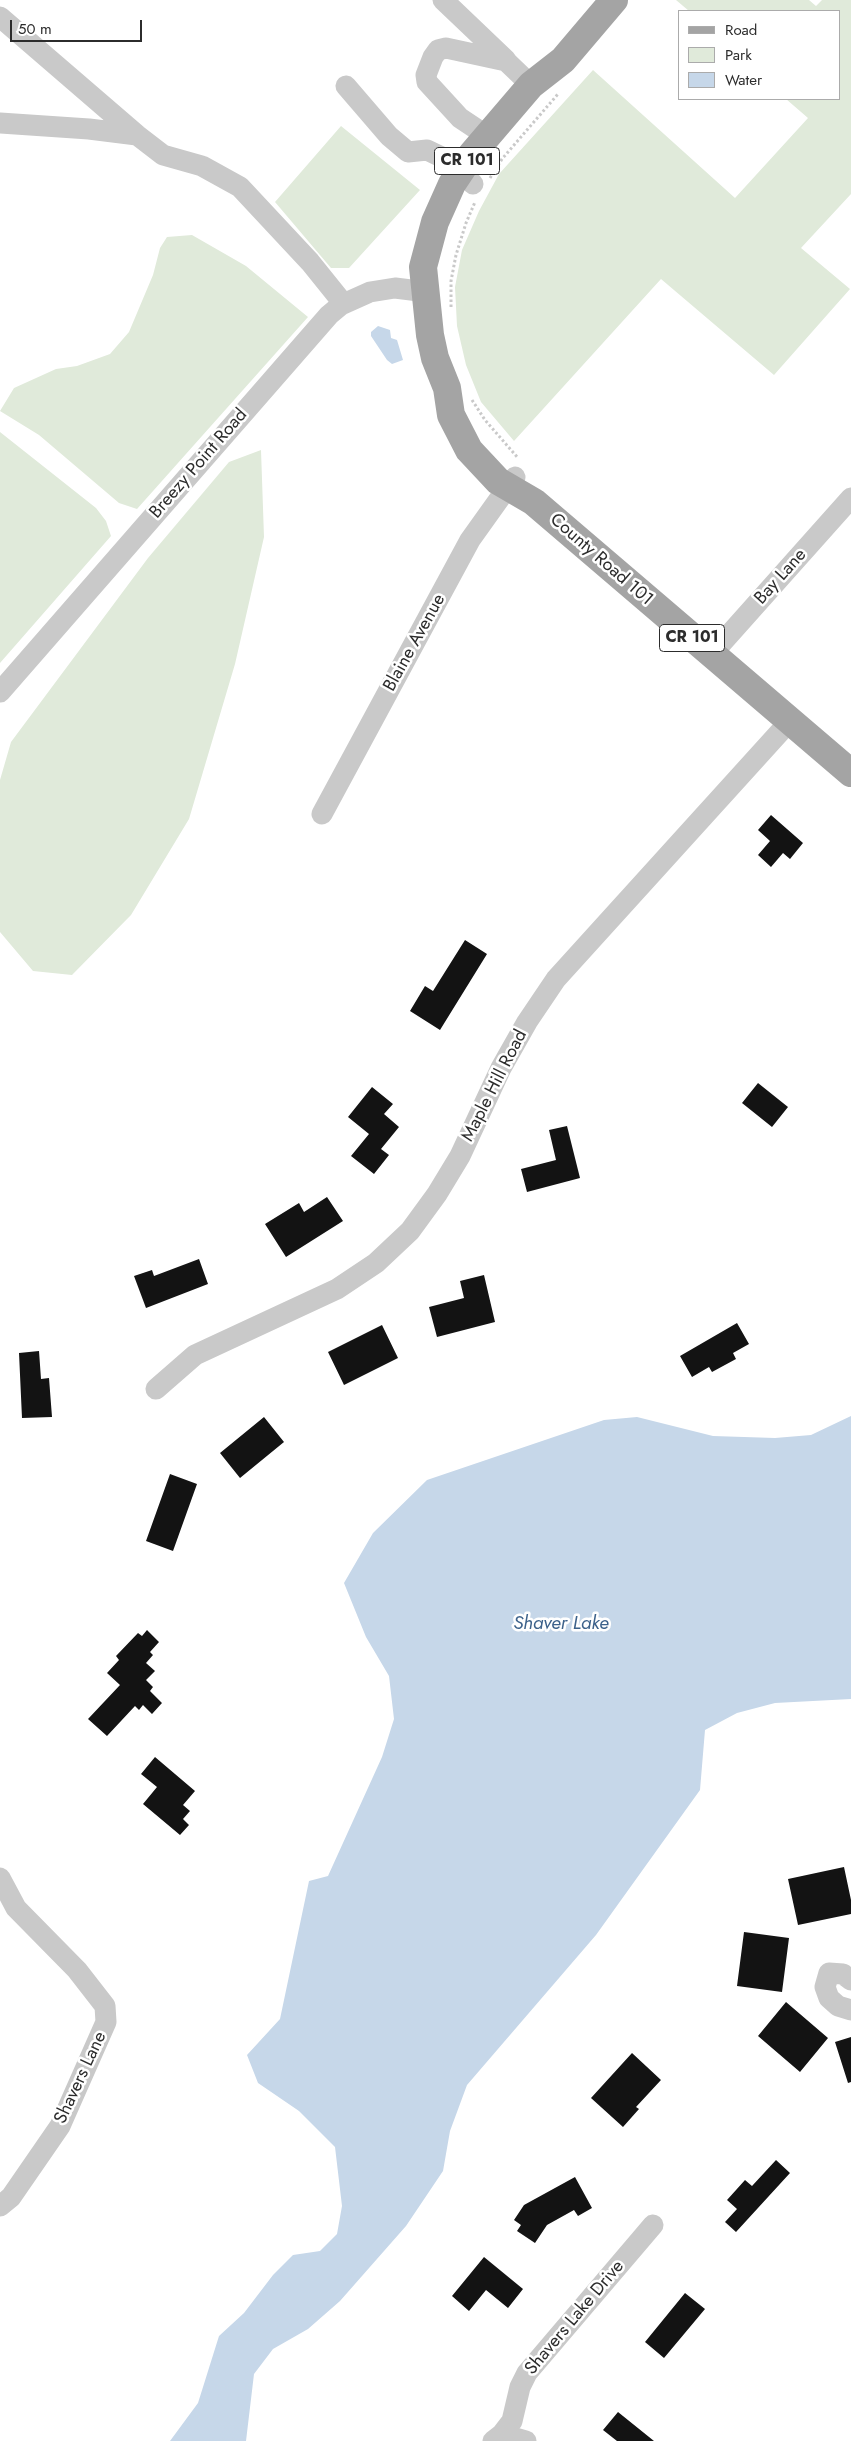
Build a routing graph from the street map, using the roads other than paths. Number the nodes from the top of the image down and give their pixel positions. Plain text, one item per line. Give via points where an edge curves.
1 (443, 0) edge
2 (614, 0) edge
3 (0, 17) edge
4 (506, 60) junction
5 (563, 60) junction
6 (531, 85) junction
7 (346, 86) dead end
8 (0, 123) edge
9 (137, 135) junction
10 (487, 136) junction
11 (474, 184) junction
12 (427, 292) junction
13 (343, 304) junction
14 (515, 475) junction
15 (851, 498) edge
16 (711, 655) junction
17 (0, 692) edge
18 (789, 722) junction
19 (851, 773) edge
20 (322, 814) dead end
21 (156, 1389) dead end
22 (0, 1878) edge
23 (851, 1980) edge
24 (851, 2010) edge
25 (0, 2206) edge
26 (653, 2225) dead end
27 (498, 2438) edge
28 (526, 2441) edge

1 - 4 street
2 - 5 main road, County Road 101 / CR 101
3 - 9 street
4 - 6 street
4 - 10 street via 446,48 438,50 428,67 427,82 460,118
5 - 6 main road, County Road 101 / CR 101
5 - 11 main road, County Road 101 / CR 101 via 550,88 494,152
6 - 10 main road, County Road 101 / CR 101
7 - 11 street via 389,136 408,152 427,150 452,162
8 - 9 street
9 - 13 street via 163,154 202,166 240,187 310,262
10 - 11 main road, County Road 101 / CR 101
11 - 12 main road, County Road 101 / CR 101 via 444,200 423,267
12 - 13 street, Breezy Point Road via 395,288 370,292
12 - 14 main road, County Road 101 / CR 101 via 430,335 436,358 458,391 456,397 484,442
13 - 17 street, Breezy Point Road via 320,324
14 - 16 main road, County Road 101 / CR 101 via 534,502
14 - 20 street, Blaine Avenue via 470,540
15 - 16 street, Bay Lane
16 - 18 main road, County Road 101 / CR 101
18 - 19 main road, County Road 101 / CR 101
18 - 21 street, Maple Hill Road via 556,979 501,1068 456,1163 410,1232 376,1263 337,1289 195,1356
22 - 25 street, Shavers Lane via 16,1908 76,1970 105,2006 106,2022 60,2126 11,2197
23 - 24 street via 843,1974 829,1973 825,1986 829,1998 838,2006
26 - 27 street, Shavers Lake Drive via 528,2373 520,2387 512,2420
27 - 28 street

